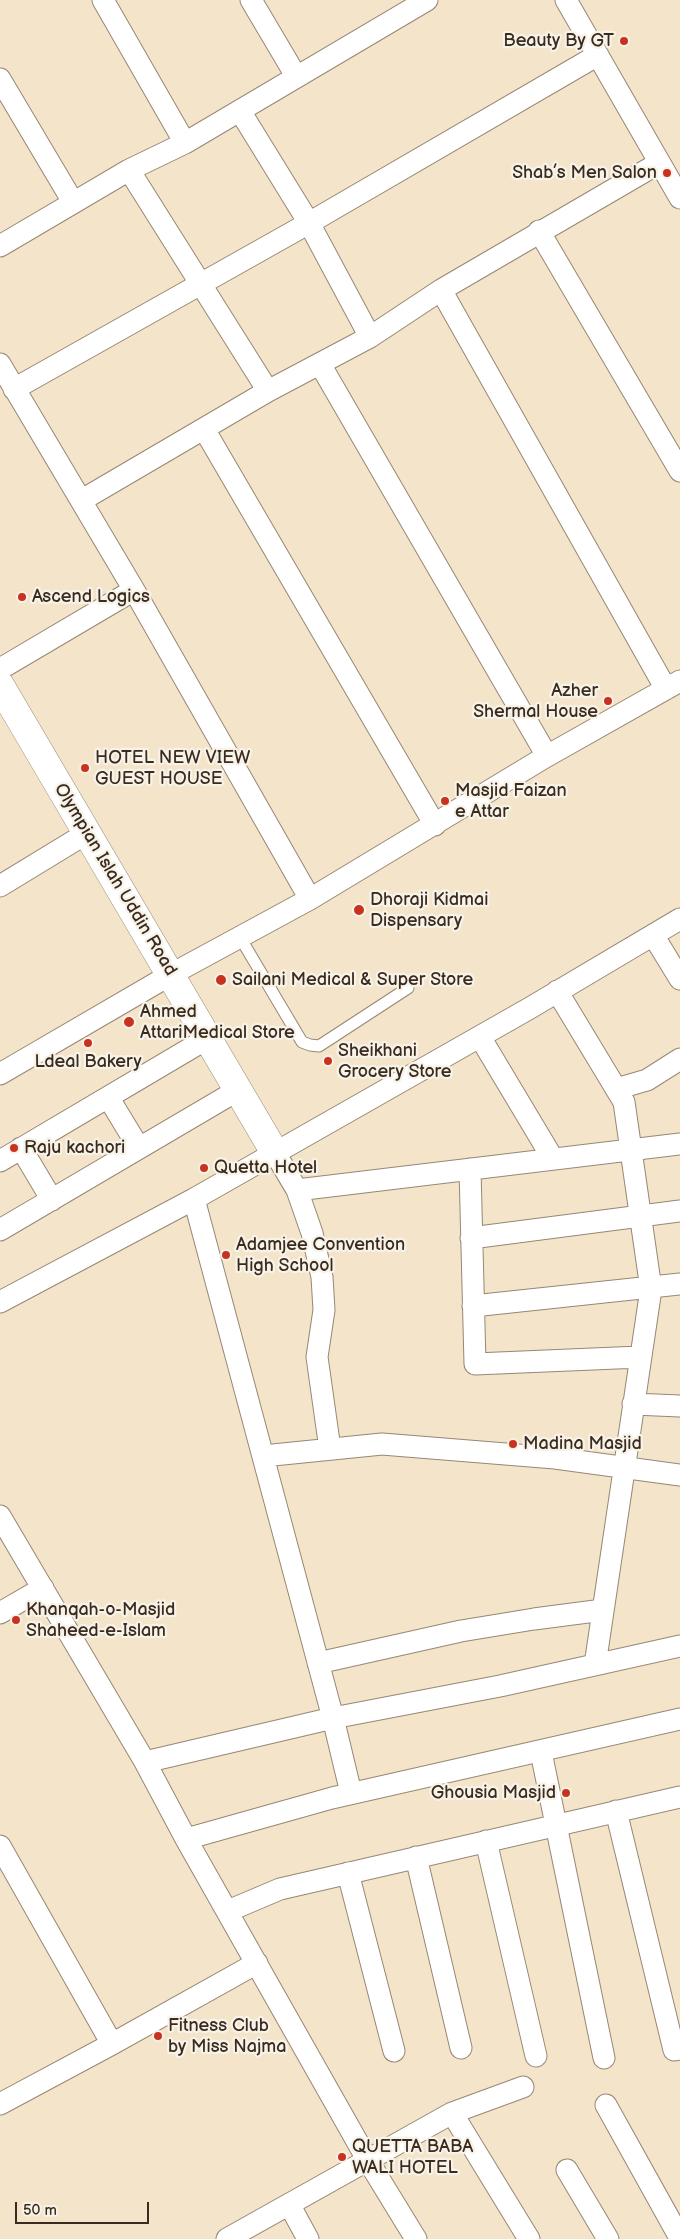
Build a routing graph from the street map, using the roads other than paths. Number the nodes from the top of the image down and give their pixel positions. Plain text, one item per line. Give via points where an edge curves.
1 (103, 0) edge
2 (252, 0) edge
3 (566, 0) edge
4 (413, 4) edge
5 (598, 56) junction
6 (296, 76) junction
7 (0, 79) edge
8 (240, 111) junction
9 (184, 143) junction
10 (129, 170) junction
11 (669, 172) edge
12 (680, 198) edge
13 (72, 202) junction
14 (309, 223) junction
15 (539, 232) junction
16 (0, 246) edge
17 (202, 284) junction
18 (440, 290) junction
19 (370, 337) junction
20 (0, 364) edge
21 (320, 364) junction
22 (14, 389) junction
23 (268, 391) junction
24 (204, 429) junction
25 (680, 471) edge
26 (82, 500) junction
27 (134, 590) junction
28 (0, 669) edge
29 (0, 685) edge
30 (673, 685) edge
31 (547, 756) junction
32 (435, 825) junction
33 (87, 833) junction
34 (0, 886) edge
35 (310, 899) junction
36 (680, 919) edge
37 (653, 935) junction
38 (241, 939) junction
39 (170, 974) junction
40 (680, 979) edge
41 (408, 988) dead end
42 (557, 991) junction
43 (480, 1037) junction
44 (208, 1038) junction
45 (680, 1059) edge
46 (0, 1074) edge
47 (616, 1089) junction
48 (238, 1090) junction
49 (108, 1097) junction
50 (680, 1144) edge
51 (21, 1148) junction
52 (139, 1148) junction
53 (632, 1150) junction
54 (275, 1153) junction
55 (553, 1159) junction
56 (0, 1161) edge
57 (470, 1169) junction
58 (297, 1190) junction
59 (194, 1199) junction
60 (52, 1200) junction
61 (680, 1212) edge
62 (642, 1217) junction
63 (0, 1230) edge
64 (471, 1238) junction
65 (680, 1284) edge
66 (651, 1288) junction
67 (0, 1302) edge
68 (473, 1306) junction
69 (640, 1357) junction
70 (633, 1404) junction
71 (680, 1406) edge
72 (330, 1449) junction
73 (263, 1456) junction
74 (624, 1466) junction
75 (680, 1475) edge
76 (0, 1516) edge
77 (43, 1588) junction
78 (603, 1610) junction
79 (0, 1613) edge
80 (680, 1646) edge
81 (318, 1663) junction
82 (595, 1665) junction
83 (333, 1718) junction
84 (680, 1719) edge
85 (541, 1752) junction
86 (145, 1762) junction
87 (350, 1794) junction
88 (680, 1798) edge
89 (616, 1811) junction
90 (556, 1824) junction
91 (186, 1839) junction
92 (486, 1841) junction
93 (0, 1846) edge
94 (416, 1857) junction
95 (348, 1873) junction
96 (228, 1911) junction
97 (257, 1963) junction
98 (112, 2044) junction
99 (461, 2048) dead end
100 (680, 2049) edge
101 (394, 2051) dead end
102 (536, 2056) dead end
103 (604, 2058) dead end
104 (523, 2087) dead end
105 (0, 2104) edge
106 (606, 2105) dead end
107 (452, 2113) junction
108 (367, 2158) junction
109 (567, 2170) dead end
110 (289, 2204) junction
111 (680, 2238) edge
112 (227, 2239) edge
113 (308, 2239) edge
114 (416, 2239) edge
115 (529, 2239) edge
116 (608, 2239) edge

1 - 9 street
2 - 6 street
3 - 5 street
4 - 6 street
5 - 11 street
5 - 14 street
6 - 8 street
7 - 13 street
8 - 9 street
8 - 14 street
9 - 10 street
10 - 13 street
10 - 17 street
11 - 12 street
11 - 15 street
13 - 16 street
14 - 17 street
14 - 19 street
15 - 18 street
15 - 25 street
17 - 22 street
17 - 23 street
18 - 19 street
18 - 30 street
19 - 21 street
20 - 22 street
21 - 23 street
21 - 31 street
22 - 26 street
23 - 24 street
24 - 26 street
24 - 32 street
26 - 27 street
27 - 28 street
27 - 35 street
29 - 33 street, Olympian Islah Uddin Road
30 - 31 street
31 - 32 street
32 - 35 street
33 - 34 street
33 - 39 street, Olympian Islah Uddin Road
35 - 38 street
36 - 37 street
37 - 40 street
37 - 42 street
38 - 39 street
38 - 41 lane via 302,1042 310,1045 318,1046
39 - 44 street, Olympian Islah Uddin Road
39 - 46 street
42 - 43 street
42 - 47 street
43 - 54 street
43 - 55 street
44 - 48 street, Olympian Islah Uddin Road
44 - 49 street
45 - 47 street via 647,1080
47 - 53 street via 624,1102
48 - 52 street
48 - 54 street, Olympian Islah Uddin Road
49 - 51 street
49 - 52 street
50 - 53 street
51 - 56 street
51 - 60 street
52 - 60 street
53 - 55 street
53 - 62 street
54 - 58 street
54 - 59 street
55 - 57 street
57 - 58 street
57 - 64 street
58 - 72 street via 312,1233 322,1277 324,1310 317,1357
59 - 67 street
59 - 73 street
60 - 63 street
61 - 62 street
62 - 64 street
62 - 66 street
64 - 68 street
65 - 66 street
66 - 68 street
66 - 69 street
68 - 69 street via 474,1364
69 - 70 street
70 - 71 street
70 - 74 street
72 - 73 street
72 - 74 street via 382,1444
73 - 81 street
74 - 75 street
74 - 78 street
76 - 77 street
77 - 79 street
77 - 86 street
78 - 81 street via 462,1632
78 - 82 street
80 - 82 street
81 - 83 street
82 - 83 street
83 - 86 street
83 - 87 street
84 - 85 street
85 - 87 street
85 - 90 street
86 - 91 street
87 - 91 street
88 - 89 street
89 - 90 street
89 - 100 street via 674,2050
90 - 92 street
90 - 103 street
91 - 96 street
92 - 94 street
92 - 102 street
93 - 98 street
94 - 95 street
94 - 99 street
95 - 96 street via 280,1889
95 - 101 street
96 - 97 street
97 - 98 street
97 - 108 street
98 - 105 street
104 - 107 street
106 - 111 street
107 - 108 street
107 - 115 street
108 - 110 street
108 - 114 street
109 - 116 street
110 - 112 street
110 - 113 street

